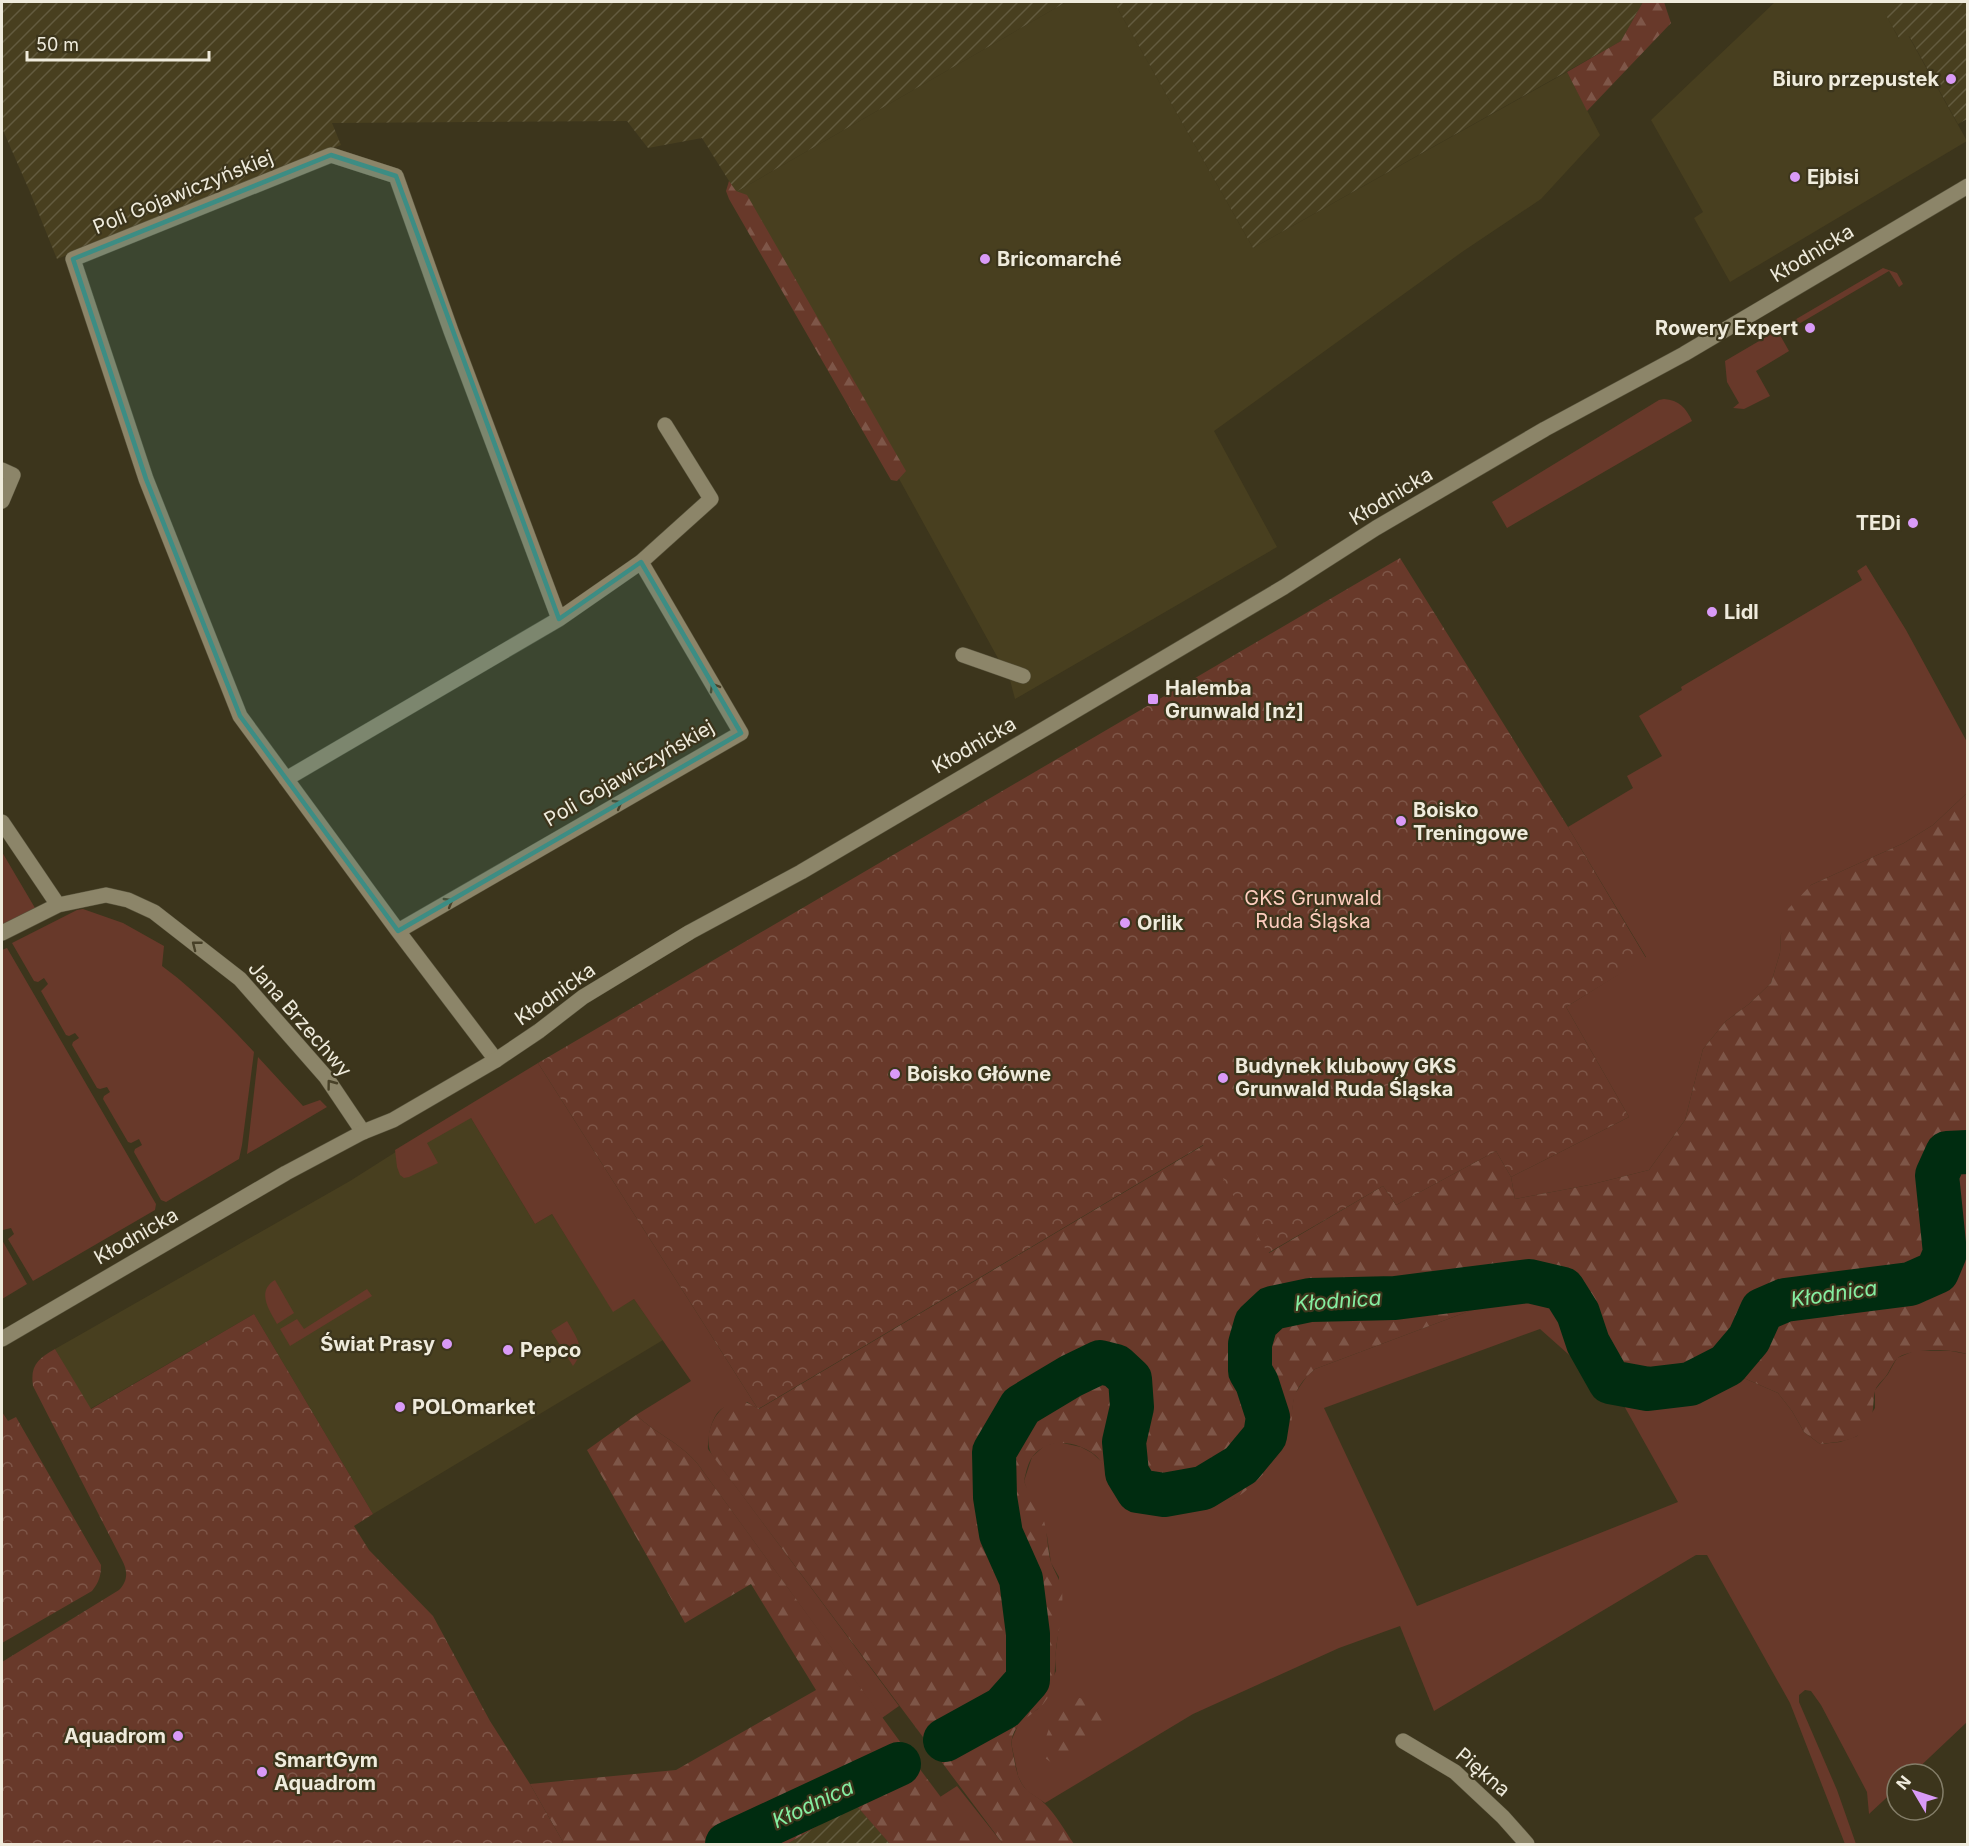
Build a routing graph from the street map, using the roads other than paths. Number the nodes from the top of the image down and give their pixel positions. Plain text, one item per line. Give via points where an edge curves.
1 (1968, 186) edge
2 (665, 424) dead end
3 (2, 470) edge
4 (2, 501) edge
5 (641, 562) junction
6 (559, 619) junction
7 (963, 655) dead end
8 (1023, 676) dead end
9 (286, 779) junction
10 (2, 822) edge
11 (58, 905) junction
12 (398, 931) junction
13 (2, 933) edge
14 (496, 1060) junction
15 (363, 1132) junction
16 (2, 1340) edge
17 (1404, 1741) dead end
18 (1527, 1845) edge

1 - 14 street, Kłodnicka via 1684,354 1545,429 1376,528 1284,587 801,872 690,932 583,997
2 - 5 street via 711,499
3 - 4 street via 13,475
5 - 6 street
12 -> 5 street, Poli Gojawiczyńskiej via 741,733
6 - 9 street
6 - 9 street, Poli Gojawiczyńskiej via 396,176 331,155 73,259 146,479 240,716
7 - 8 street
9 - 12 street, Poli Gojawiczyńskiej
10 - 11 street
11 - 13 street, Jana Brzechwy
15 -> 11 street, Jana Brzechwy via 326,1077 240,979 154,912 106,894
12 - 14 street, Poli Gojawiczyńskiej
14 - 15 street, Kłodnicka via 393,1120
15 - 16 street, Kłodnicka via 278,1177
17 - 18 street, Piękna via 1455,1772

